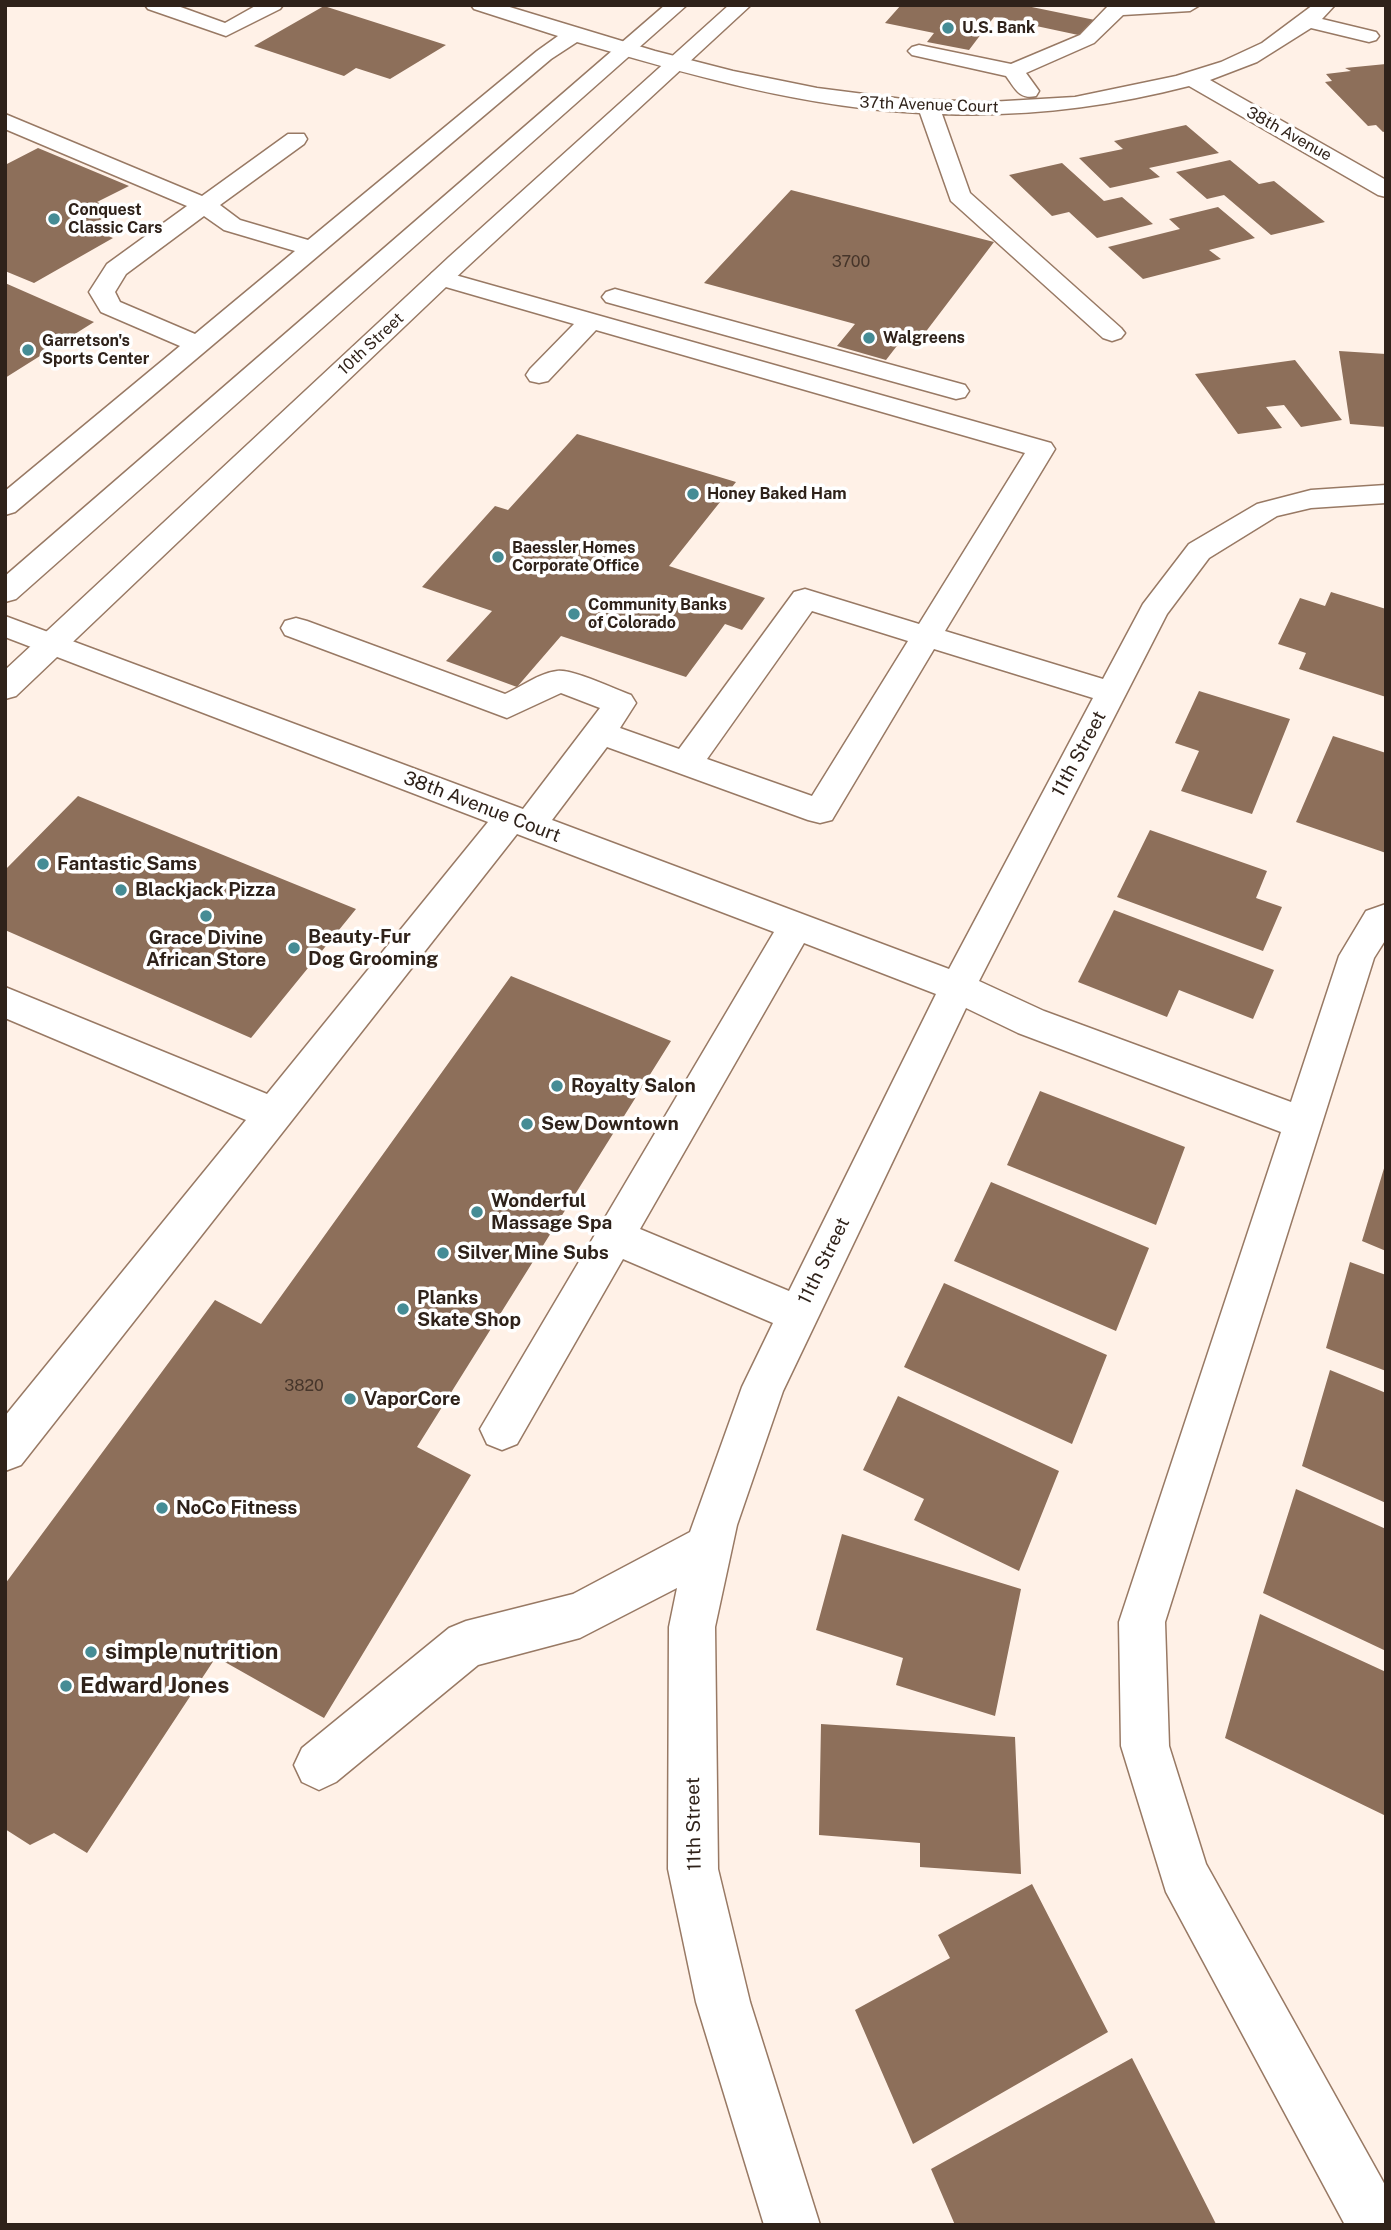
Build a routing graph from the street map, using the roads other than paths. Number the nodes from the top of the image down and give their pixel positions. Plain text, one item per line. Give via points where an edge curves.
1 (155, 5) edge
2 (273, 5) edge
3 (481, 5) edge
4 (677, 5) edge
5 (741, 5) edge
6 (1190, 5) edge
7 (1317, 10) edge
8 (573, 34) junction
9 (1369, 36) dead end
10 (625, 51) junction
11 (919, 51) dead end
12 (676, 65) junction
13 (1013, 71) junction
14 (1192, 79) junction
15 (1040, 106) junction
16 (929, 108) junction
17 (5, 121) edge
18 (296, 139) dead end
19 (1368, 155) dead end
20 (1341, 164) junction
21 (1386, 190) edge
22 (204, 205) junction
23 (314, 249) junction
24 (441, 278) junction
25 (615, 297) dead end
26 (591, 321) junction
27 (1112, 333) dead end
28 (199, 345) junction
29 (128, 371) dead end
30 (539, 375) dead end
31 (157, 380) junction
32 (956, 391) dead end
33 (1386, 494) edge
34 (5, 506) edge
35 (5, 592) edge
36 (5, 626) edge
37 (296, 628) dead end
38 (927, 636) junction
39 (52, 644) junction
40 (5, 688) edge
41 (1111, 693) junction
42 (600, 733) junction
43 (686, 764) junction
44 (520, 822) junction
45 (1386, 917) edge
46 (796, 926) junction
47 (958, 987) junction
48 (5, 1002) edge
49 (274, 1114) junction
50 (1301, 1123) junction
51 (614, 1237) junction
52 (799, 1314) junction
53 (502, 1429) dead end
54 (5, 1450) edge
55 (709, 1546) junction
56 (318, 1765) dead end
57 (1365, 2206) edge
58 (792, 2225) edge

1 - 2 street via 226,30
3 - 8 street, 37th Avenue Court
4 - 10 street
5 - 12 street, 10th Street
6 - 13 street via 1117,9 1087,39
7 - 9 street
7 - 14 street, 37th Avenue Court via 1277,44 1239,64
8 - 10 street, 37th Avenue Court
8 - 23 street
10 - 12 street, 37th Avenue Court
10 - 35 street
11 - 13 street
12 - 16 street, 37th Avenue Court via 843,100
12 - 24 street, 10th Street
13 - 15 street
14 - 15 street, 37th Avenue Court via 1122,97
14 - 20 street, 38th Avenue
15 - 16 street, 37th Avenue Court
16 - 27 street via 959,196
17 - 22 street
18 - 22 street
19 - 20 street
20 - 21 street, 38th Avenue
22 - 23 street via 232,225
22 - 28 street via 116,269 102,292 110,307
23 - 28 street
24 - 26 street
24 - 39 street, 10th Street
25 - 32 street
26 - 30 street
26 - 38 street via 1041,449
28 - 31 street
29 - 31 street
31 - 34 street
33 - 41 street, 11th Street via 1311,499 1267,510 1199,551 1154,611
36 - 39 street, 38th Avenue Court
37 - 42 street via 507,707 559,681 620,703
38 - 41 street
38 - 43 street via 805,598
38 - 43 street via 820,811
39 - 40 street, 10th Street
39 - 44 street, 38th Avenue Court
41 - 47 street, 11th Street
42 - 43 street
42 - 44 street
44 - 46 street, 38th Avenue Court
44 - 49 street
45 - 50 street via 1378,921 1357,956
46 - 47 street, 38th Avenue Court
46 - 51 street
47 - 50 street, 38th Avenue Court via 1031,1022
47 - 52 street, 11th Street
48 - 49 street
49 - 54 street
50 - 57 street via 1142,1622 1145,1746 1184,1874
51 - 52 street
51 - 53 street
52 - 55 street, 11th Street via 763,1387
55 - 56 street via 580,1615 466,1645
55 - 58 street, 11th Street via 692,1627 693,1868 723,2002

